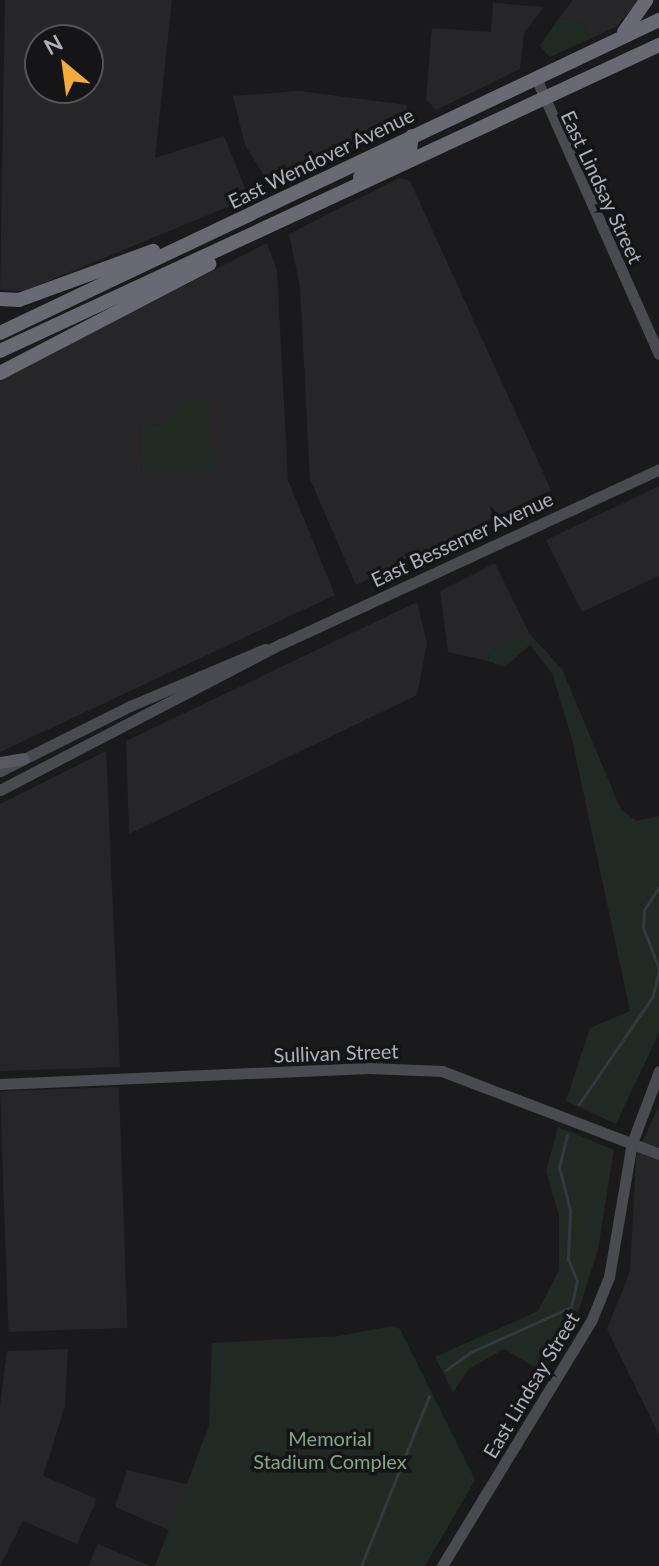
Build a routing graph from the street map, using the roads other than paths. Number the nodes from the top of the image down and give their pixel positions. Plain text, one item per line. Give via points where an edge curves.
1 (646, 0) edge
2 (659, 20) edge
3 (613, 42) junction
4 (659, 45) edge
5 (659, 51) edge
6 (642, 53) junction
7 (536, 78) junction
8 (542, 99) junction
9 (412, 136) junction
10 (330, 198) junction
11 (289, 218) junction
12 (240, 219) junction
13 (0, 299) edge
14 (0, 333) edge
15 (0, 351) edge
16 (659, 354) edge
17 (0, 373) edge
18 (659, 469) edge
19 (643, 476) junction
20 (659, 478) edge
21 (281, 644) junction
22 (169, 688) junction
23 (142, 701) junction
24 (143, 719) junction
25 (115, 733) junction
26 (24, 759) junction
27 (0, 763) edge
28 (0, 771) edge
29 (0, 790) edge
30 (659, 1071) edge
31 (0, 1084) edge
32 (632, 1143) junction
33 (659, 1154) edge
34 (442, 1566) edge

1 - 3 highway
2 - 3 highway, East Wendover Avenue
3 - 7 highway, East Wendover Avenue
4 - 6 highway, East Wendover Avenue
5 - 6 highway
6 - 8 highway, East Wendover Avenue
7 - 8 main road, East Lindsay Street
7 - 9 highway, East Wendover Avenue
8 - 10 highway, East Wendover Avenue
8 - 16 main road, East Lindsay Street
9 - 10 highway via 410,150
9 - 12 highway, East Wendover Avenue
10 - 11 highway, East Wendover Avenue
11 - 15 highway, East Wendover Avenue
11 - 17 highway
12 - 13 highway via 19,300
12 - 14 highway, East Wendover Avenue
18 - 19 main road, East Bessemer Avenue
19 - 20 main road
19 - 21 main road, East Bessemer Avenue
21 - 22 main road, East Bessemer Avenue
21 - 24 main road, East Bessemer Avenue
22 - 23 main road, East Bessemer Avenue
22 - 24 main road
23 - 25 main road via 119,719
23 - 26 main road, East Bessemer Avenue
24 - 25 main road, East Bessemer Avenue
25 - 29 main road, East Bessemer Avenue
26 - 27 main road
26 - 28 main road, East Bessemer Avenue
30 - 32 main road, East Lindsay Street
31 - 32 main road, Sullivan Street via 430,1070
32 - 33 main road, Sullivan Street
32 - 34 main road, East Lindsay Street via 609,1277 592,1319

